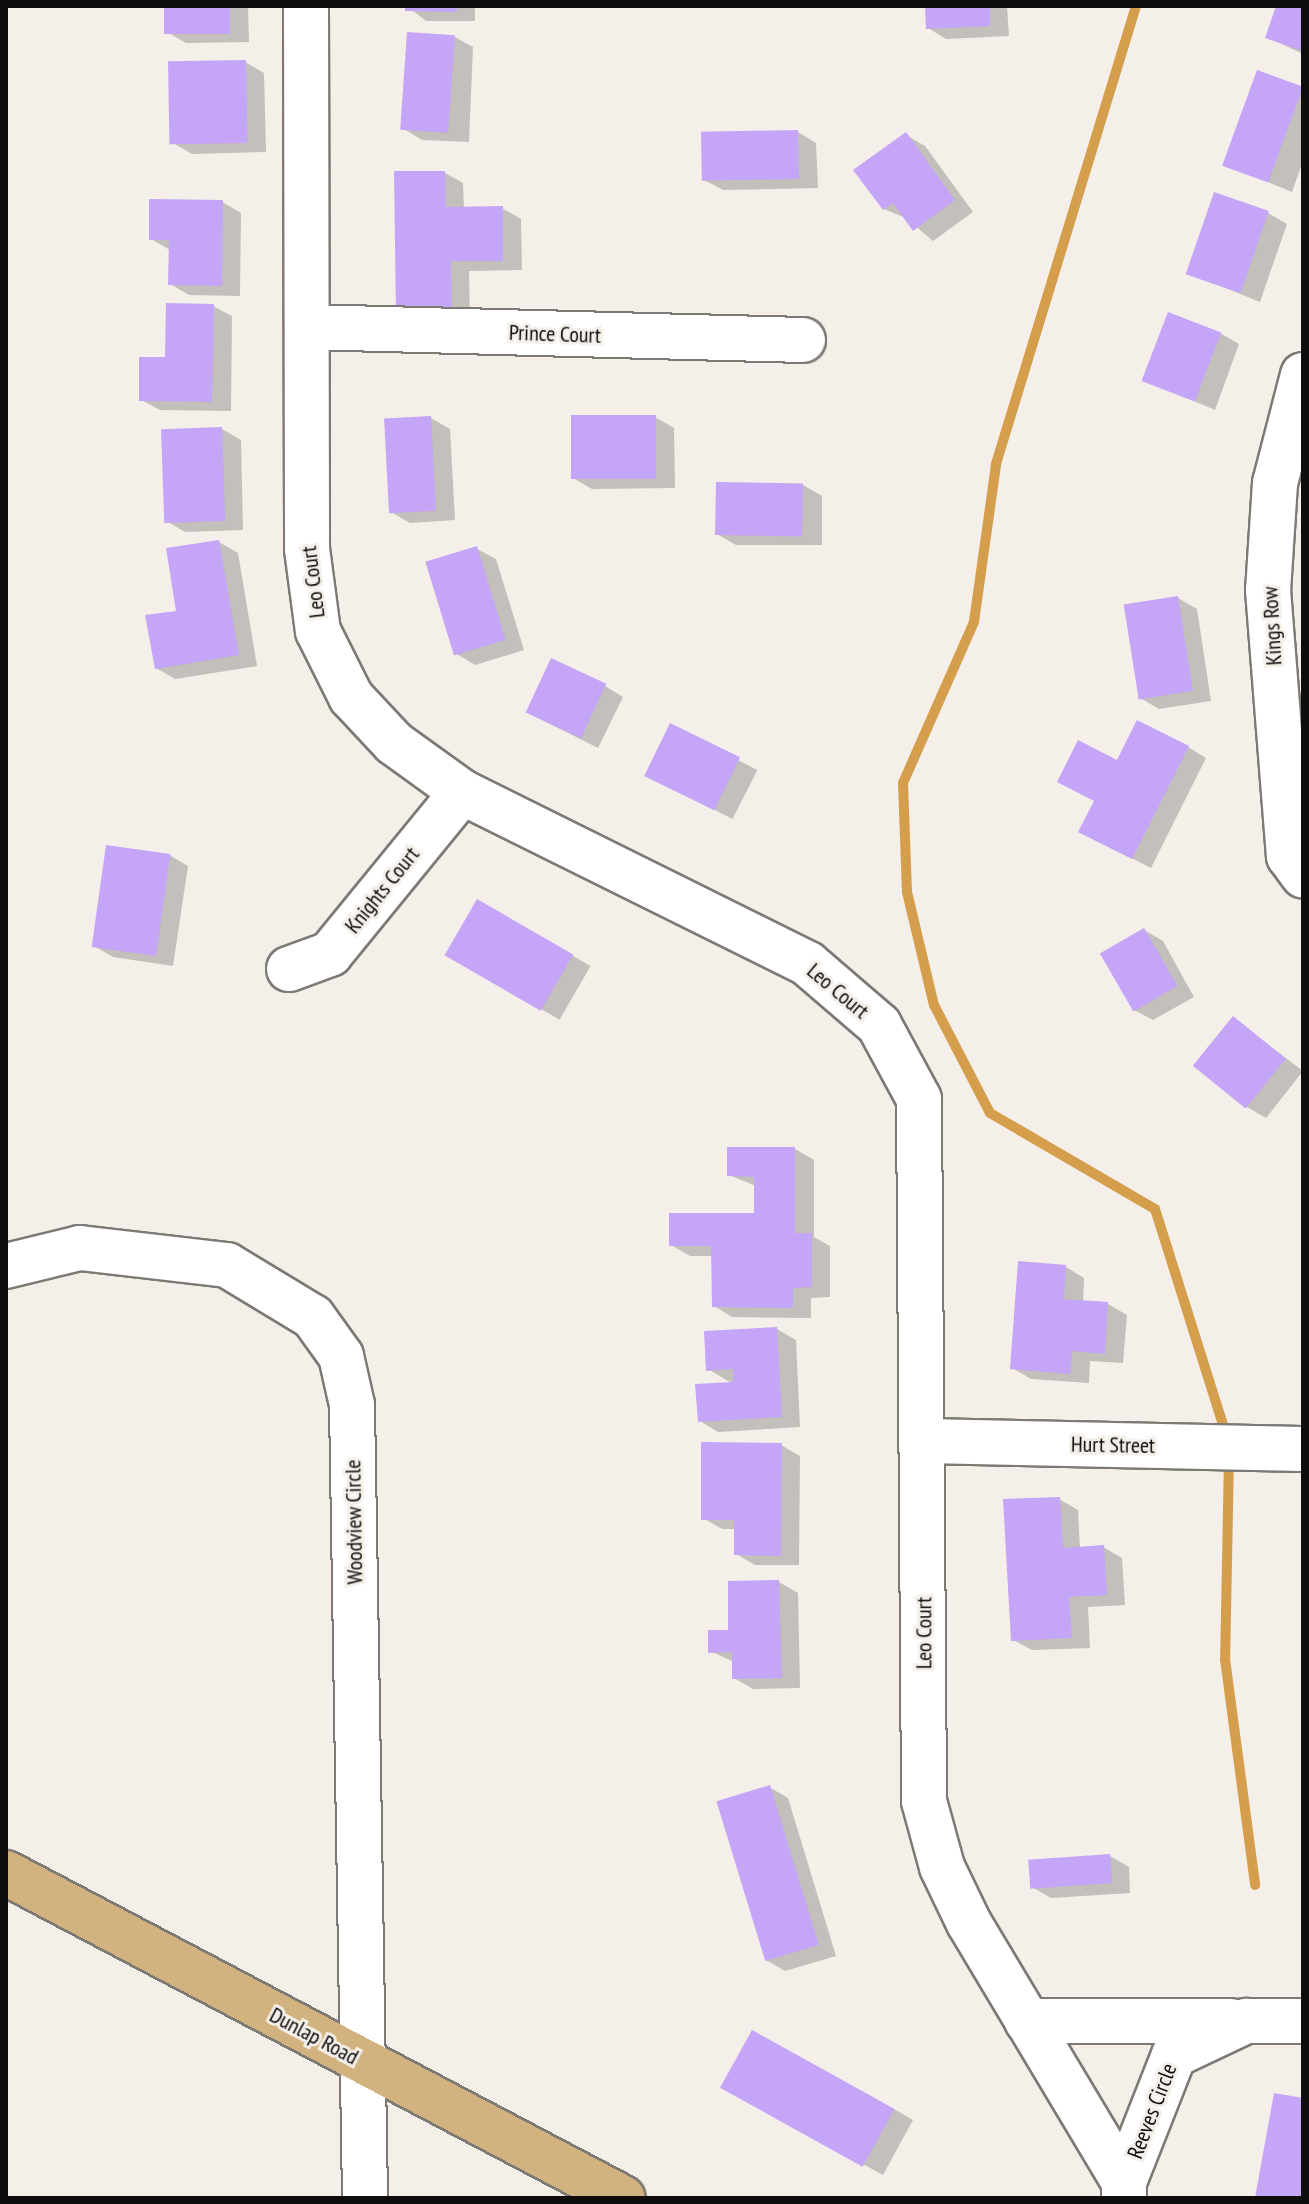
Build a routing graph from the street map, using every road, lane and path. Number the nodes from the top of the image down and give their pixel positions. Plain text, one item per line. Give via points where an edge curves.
1 (306, 6) edge
2 (307, 327) junction
3 (803, 340) dead end
4 (1303, 375) edge
5 (462, 792) junction
6 (1303, 875) edge
7 (289, 969) dead end
8 (6, 1266) edge
9 (924, 1441) junction
10 (1303, 1449) edge
11 (6, 1873) edge
12 (1027, 2021) junction
13 (1246, 2021) junction
14 (1303, 2021) edge
15 (365, 2063) junction
16 (1124, 2190) edge
17 (365, 2198) edge
18 (623, 2198) edge

1 - 2 street, Leo Court
2 - 3 street, Prince Court
2 - 5 street, Leo Court via 307,549 318,631 351,697 394,743
4 - 6 street, Kings Row via 1275,483 1268,590 1289,856
5 - 7 street, Knights Court via 330,954
5 - 9 street, Leo Court via 808,964 879,1025 919,1099
8 - 15 street, Woodview Circle via 80,1248 227,1265 313,1317 341,1356 352,1405
9 - 10 street, Hurt Street
9 - 12 street, Leo Court via 924,1801 942,1867
11 - 15 main road, Dunlap Road
12 - 13 street, Reeves Circle
12 - 16 street, Leo Court
13 - 14 street, Reeves Circle
13 - 16 street, Reeves Circle via 1174,2055
15 - 17 street, Woodview Circle
15 - 18 main road, Dunlap Road

